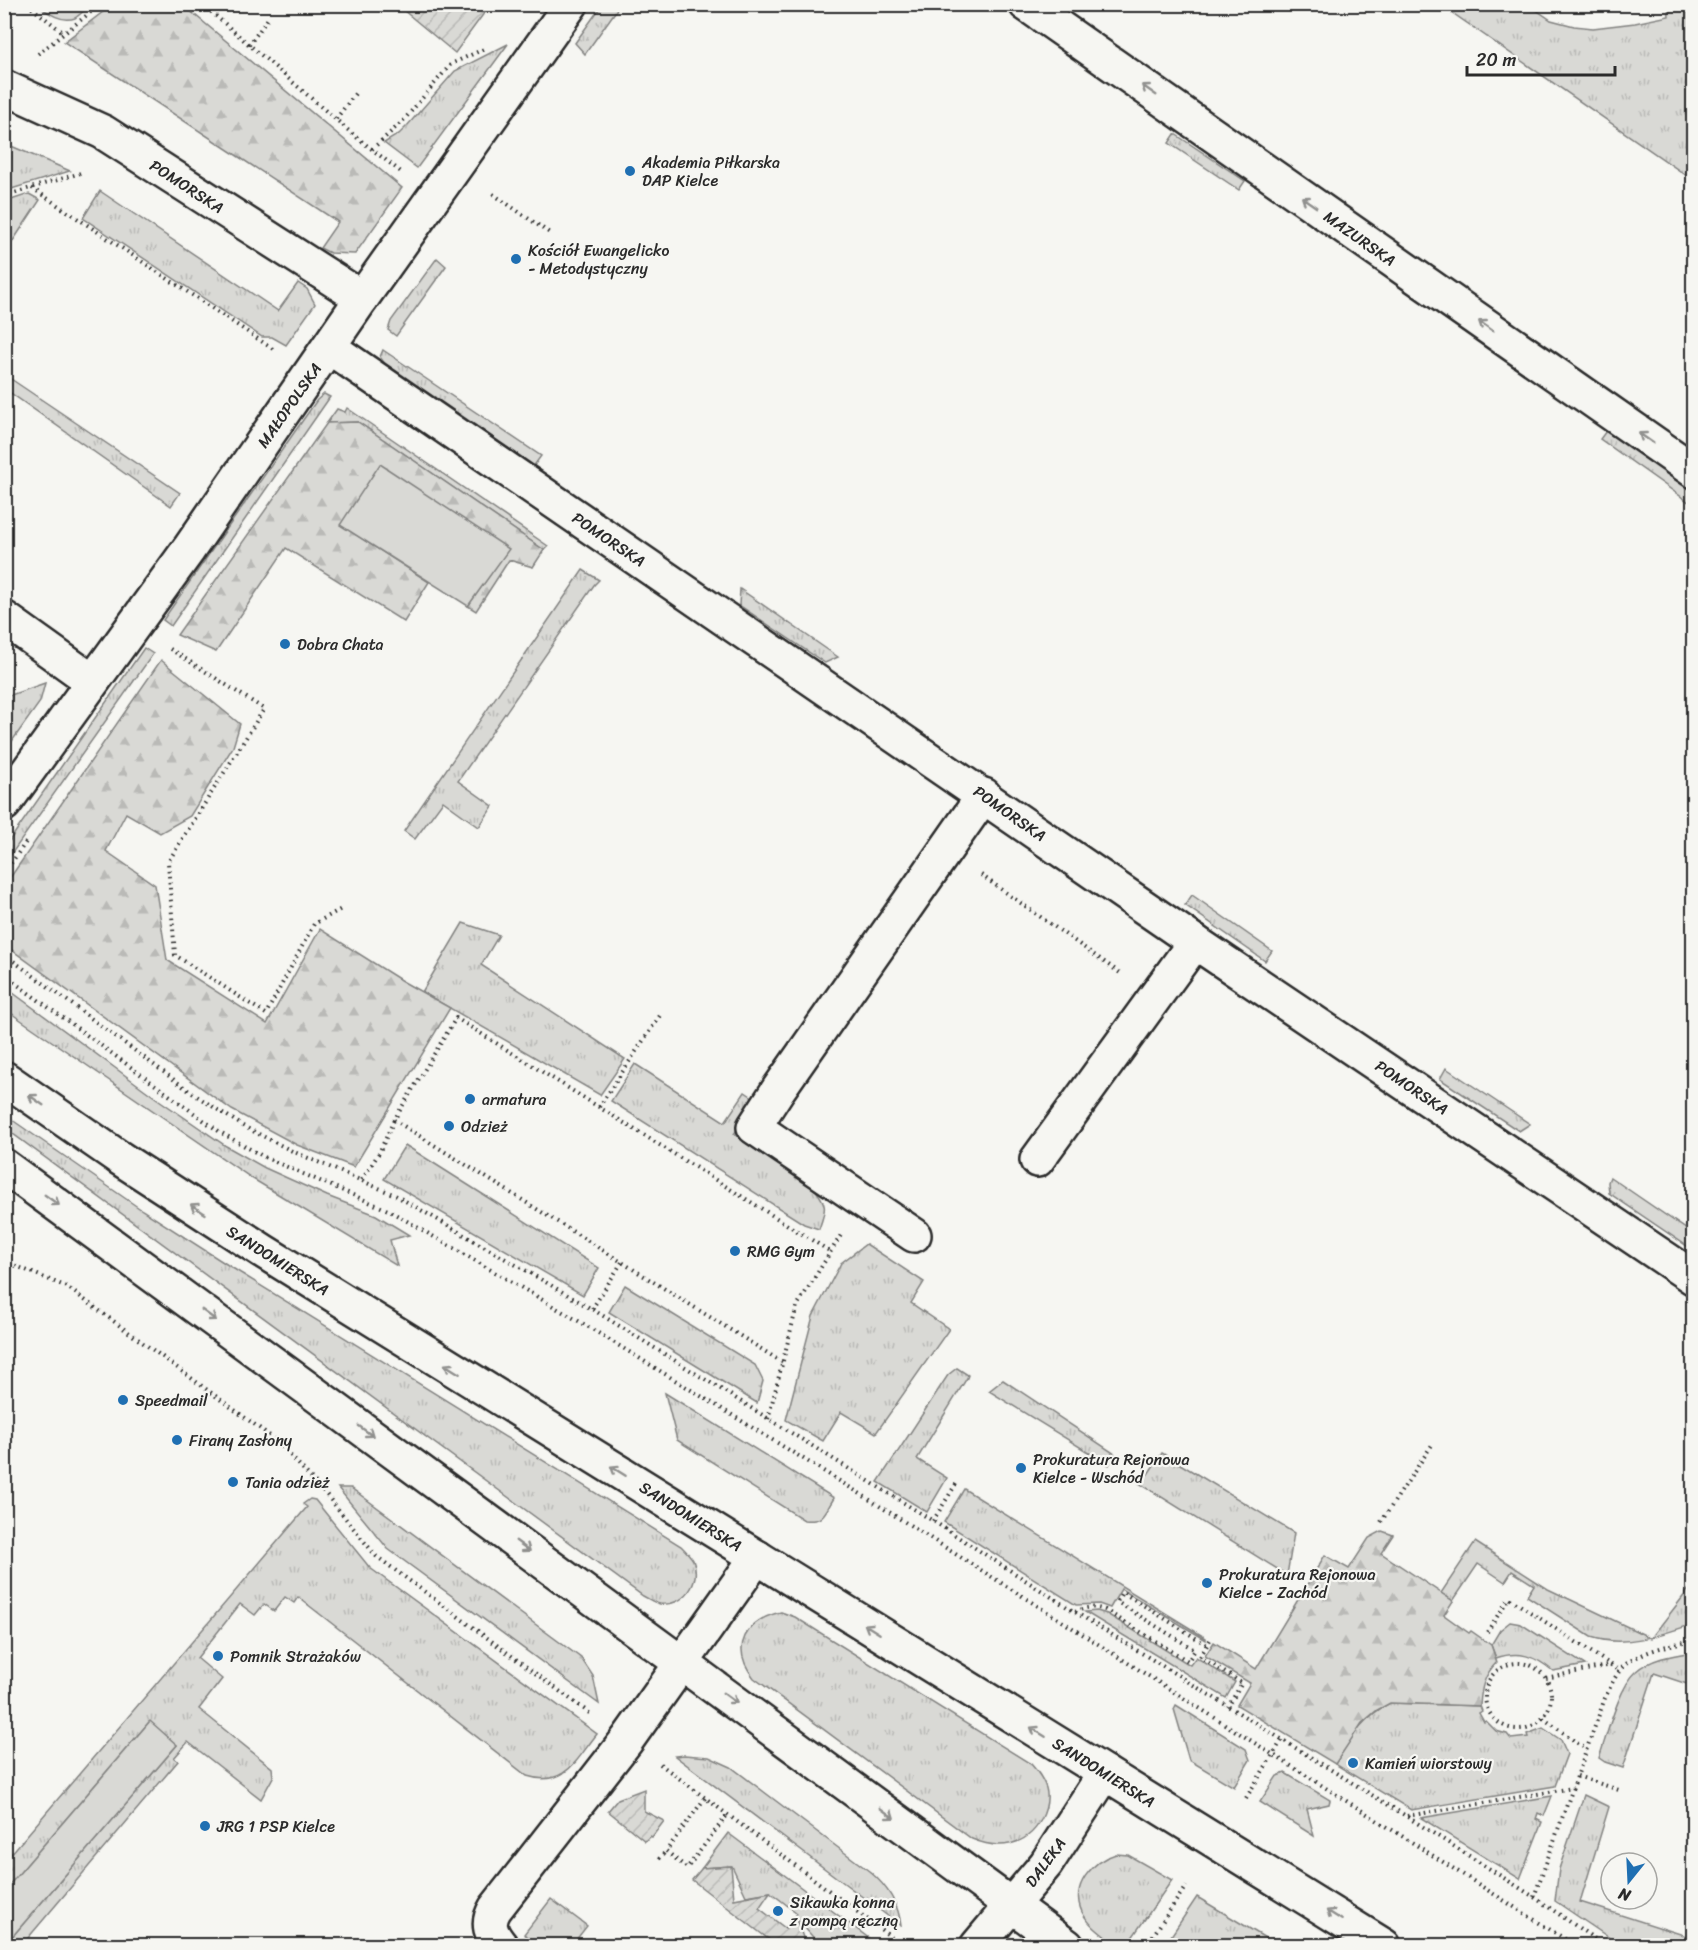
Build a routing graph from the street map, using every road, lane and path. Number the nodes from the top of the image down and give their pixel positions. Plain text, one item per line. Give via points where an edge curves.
1 (27, 4) edge
2 (101, 4) edge
3 (202, 4) edge
4 (571, 4) edge
5 (1026, 4) edge
6 (269, 17) dead end
7 (64, 33) junction
8 (249, 45) junction
9 (482, 50) dead end
10 (5, 87) edge
11 (357, 91) dead end
12 (336, 119) junction
13 (372, 149) junction
14 (391, 165) dead end
15 (92, 170) dead end
16 (32, 188) junction
17 (493, 194) dead end
18 (4, 196) edge
19 (551, 234) dead end
20 (362, 298) junction
21 (328, 346) junction
22 (273, 350) dead end
23 (1694, 471) edge
24 (4, 618) edge
25 (165, 644) dead end
26 (92, 681) junction
27 (984, 795) junction
28 (4, 804) edge
29 (14, 860) dead end
30 (4, 873) edge
31 (343, 908) dead end
32 (1195, 942) junction
33 (4, 954) edge
34 (4, 975) edge
35 (661, 1014) dead end
36 (4, 1078) edge
37 (599, 1107) junction
38 (394, 1120) junction
39 (1037, 1160) dead end
40 (4, 1166) edge
41 (362, 1180) junction
42 (862, 1202) junction
43 (914, 1235) dead end
44 (831, 1251) junction
45 (4, 1261) edge
46 (622, 1262) junction
47 (1694, 1278) edge
48 (592, 1309) junction
49 (782, 1362) junction
50 (768, 1419) junction
51 (1432, 1445) dead end
52 (956, 1484) dead end
53 (933, 1521) junction
54 (1381, 1521) dead end
55 (757, 1557) junction
56 (1075, 1612) junction
57 (1487, 1632) dead end
58 (1694, 1640) edge
59 (682, 1663) junction
60 (1612, 1665) junction
61 (1620, 1671) junction
62 (1546, 1678) junction
63 (1228, 1707) junction
64 (593, 1715) dead end
65 (1543, 1718) junction
66 (1282, 1740) junction
67 (1587, 1750) junction
68 (1272, 1755) junction
69 (655, 1760) dead end
70 (1106, 1773) junction
71 (1577, 1776) junction
72 (1573, 1788) junction
73 (1619, 1790) dead end
74 (705, 1797) junction
75 (1246, 1798) dead end
76 (728, 1814) junction
77 (1406, 1816) junction
78 (666, 1851) junction
79 (660, 1859) dead end
80 (1186, 1886) dead end
81 (1534, 1897) junction
82 (1012, 1905) junction
83 (897, 1940) junction
84 (501, 1946) edge
85 (896, 1946) edge
86 (903, 1946) edge
87 (977, 1946) edge
88 (1067, 1946) edge
89 (1146, 1946) edge
90 (1384, 1946) edge
91 (1576, 1946) edge
92 (1605, 1946) edge

1 - 7 path
2 - 7 path
3 - 8 path
4 - 20 street, MAŁOPOLSKA
23 -> 5 street, MAZURSKA
6 - 8 path
7 - 10 path via 10,78
8 - 12 path
9 - 13 path via 451,64 404,121
10 - 20 street, POMORSKA via 103,132
11 - 12 path
12 - 13 path
13 - 14 path
15 - 16 path
16 - 18 path
16 - 22 path
17 - 19 path
20 - 21 street, MAŁOPOLSKA
21 - 26 street, MAŁOPOLSKA via 189,549
21 - 27 street, POMORSKA
24 - 26 street
25 - 31 path via 264,709 168,862 175,955 266,1014 314,924
26 - 28 street, MAŁOPOLSKA
27 - 32 street, POMORSKA
27 - 42 street via 754,1127
29 - 30 path
32 - 39 street
32 - 47 street, POMORSKA
33 - 41 path via 192,1093 243,1126
34 - 68 path via 220,1132 266,1158 388,1210 582,1323
35 - 37 path
55 -> 36 street, SANDOMIERSKA via 263,1251
37 - 38 path via 456,1018
37 - 44 path
38 - 41 path
38 - 46 path
40 -> 59 street
41 - 48 path via 395,1195
42 - 43 street
42 - 44 path
44 - 49 path via 797,1306
45 - 64 path via 66,1287 277,1442 376,1556
46 - 48 path
46 - 49 path
48 - 50 path
49 - 50 path
50 - 53 path
51 - 54 path
52 - 53 path
53 - 56 path
55 - 59 street
70 -> 55 street, SANDOMIERSKA
56 - 63 path
56 - 63 path via 1095,1607 1105,1610 1188,1661 1195,1650 1117,1602 1122,1592 1209,1642 1200,1657 1242,1683
57 - 60 path via 1509,1598
58 - 61 path via 1663,1647
59 -> 82 street
59 - 84 street via 492,1914 490,1929
60 - 61 path
60 - 62 path
61 - 67 path via 1605,1698
62 - 65 path via 1551,1695
62 - 65 path via 1529,1665 1505,1665 1492,1674 1485,1696 1489,1712 1506,1727 1522,1729
63 - 66 path
65 - 67 path
66 - 68 path
66 - 77 path
67 - 71 path
68 - 75 path
68 - 91 path
69 - 74 path
70 - 82 street, DALEKA via 1046,1864
90 -> 70 street, SANDOMIERSKA
71 - 72 path
71 - 73 path
72 - 77 path
72 - 81 path
74 - 76 path
74 - 78 path
76 - 78 path via 687,1868
76 - 83 path
77 - 81 path
78 - 79 path
80 - 89 path
81 - 92 path
82 - 87 street, DALEKA
82 - 88 street
83 - 85 path
83 - 86 path

